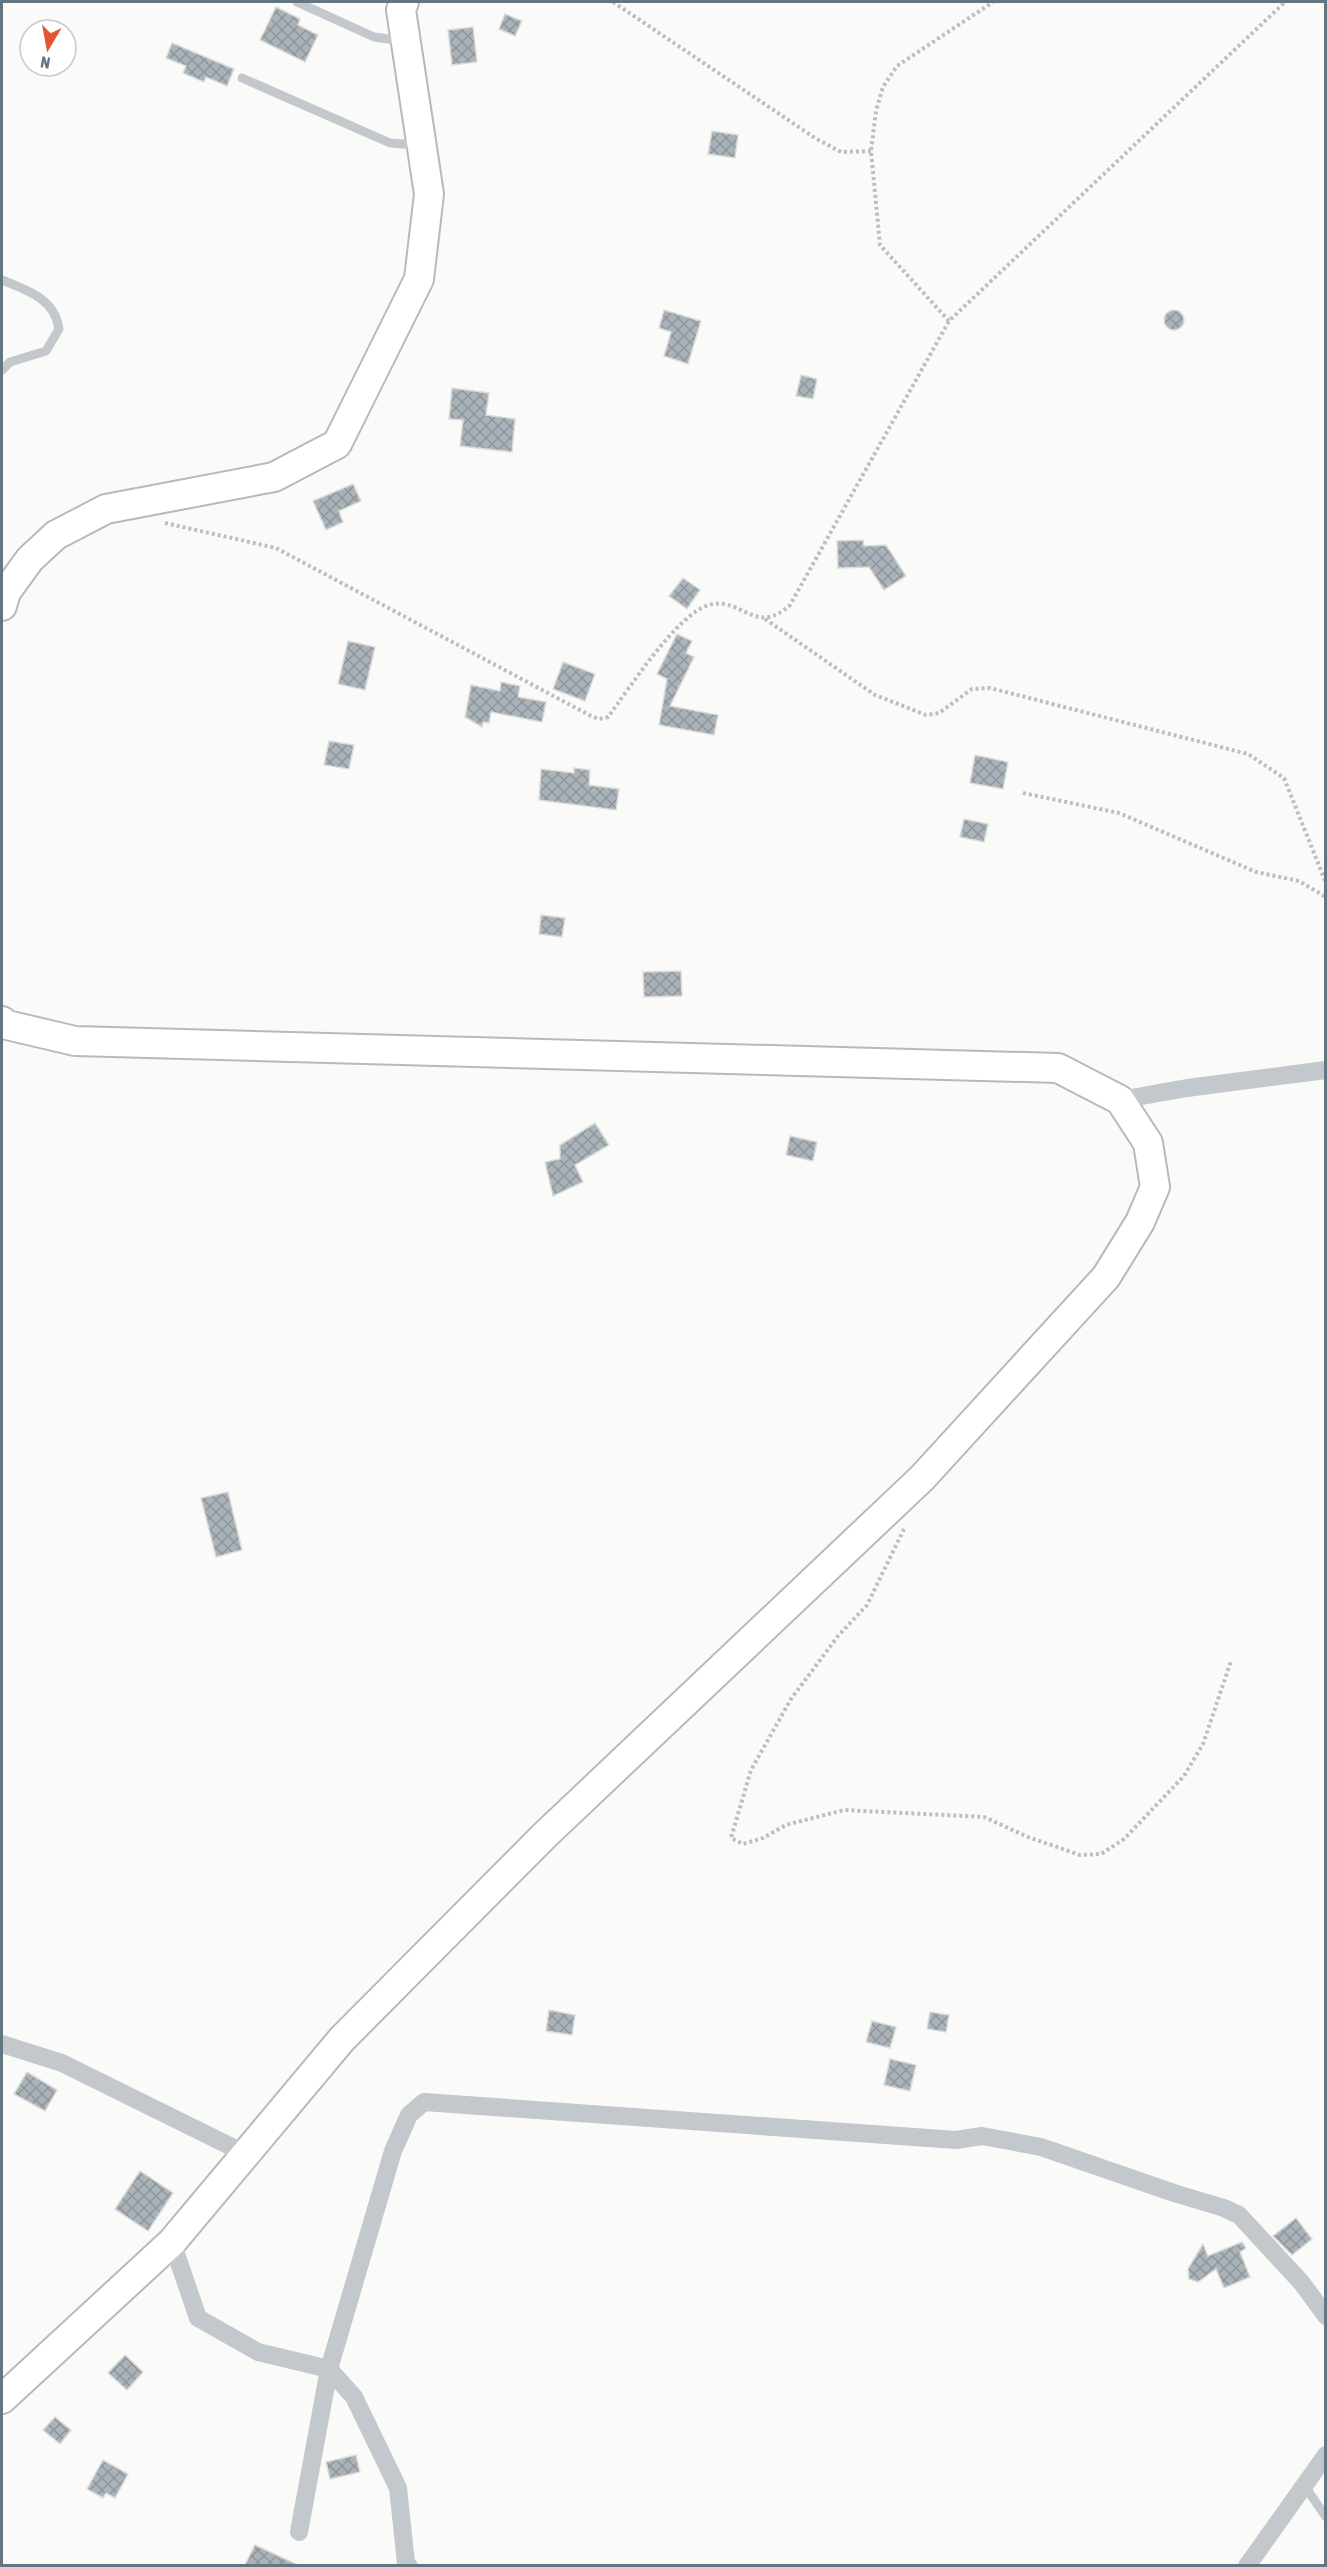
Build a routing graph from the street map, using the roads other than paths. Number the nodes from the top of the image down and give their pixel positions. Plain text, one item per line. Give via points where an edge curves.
1 (297, 2) edge
2 (404, 2) edge
3 (406, 41) junction
4 (242, 78) dead end
5 (421, 146) junction
6 (2, 280) edge
7 (2, 370) edge
8 (2, 606) edge
9 (2, 1021) edge
10 (1326, 1070) edge
11 (1120, 1100) junction
12 (2, 2044) edge
13 (244, 2152) junction
14 (172, 2242) junction
15 (1326, 2316) edge
16 (329, 2368) junction
17 (2, 2398) edge
18 (1326, 2455) edge
19 (1304, 2485) junction
20 (1326, 2517) edge
21 (298, 2532) dead end
22 (409, 2565) edge
23 (1246, 2565) edge

1 - 3 lane via 374,37
2 - 3 main road via 401,10
3 - 5 main road
4 - 5 lane via 390,143
5 - 8 main road via 429,194 419,279 337,444 274,477 106,509 56,535 30,559 6,592
6 - 7 lane via 47,301 59,329 46,351 10,362
9 - 11 main road via 75,1041 1058,1068
10 - 11 street
11 - 13 main road via 1148,1143 1155,1187 1140,1222 1106,1277 909,1491 545,1835 342,2039
12 - 13 street via 62,2063
13 - 14 main road
14 - 16 street via 198,2318 258,2352
14 - 17 main road
15 - 16 street via 1301,2282 1239,2215 1041,2147 982,2136 956,2140 424,2102 409,2115 393,2151
16 - 21 street
16 - 22 street via 354,2397 398,2488
18 - 19 street
19 - 20 lane
19 - 23 street

